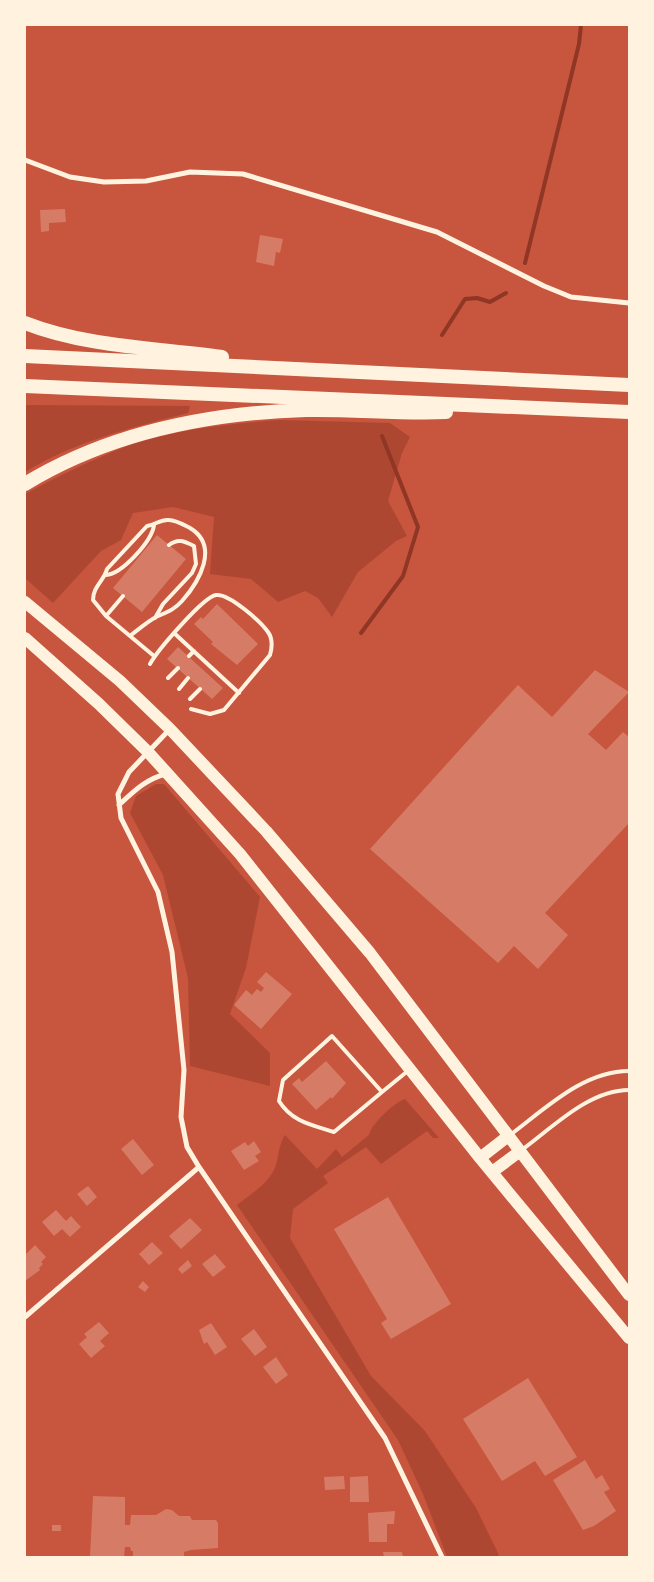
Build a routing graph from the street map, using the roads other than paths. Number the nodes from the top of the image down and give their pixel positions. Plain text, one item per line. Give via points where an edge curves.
1 (25, 160) edge
2 (629, 303) edge
3 (25, 323) edge
4 (25, 356) edge
5 (317, 369) junction
6 (629, 385) edge
7 (25, 386) edge
8 (525, 407) junction
9 (629, 412) edge
10 (25, 484) edge
11 (154, 525) junction
12 (169, 545) dead end
13 (106, 575) junction
14 (123, 596) dead end
15 (25, 602) edge
16 (106, 616) junction
17 (155, 618) junction
18 (174, 633) junction
19 (131, 635) junction
20 (25, 638) edge
21 (194, 651) junction
22 (154, 656) junction
23 (189, 656) dead end
24 (204, 660) junction
25 (150, 664) dead end
26 (199, 666) dead end
27 (178, 668) dead end
28 (216, 671) junction
29 (211, 677) dead end
30 (168, 678) dead end
31 (188, 678) dead end
32 (179, 689) dead end
33 (200, 689) dead end
34 (239, 693) junction
35 (190, 699) dead end
36 (191, 709) dead end
37 (170, 729) junction
38 (148, 752) junction
39 (168, 773) junction
40 (120, 805) junction
41 (411, 1069) junction
42 (629, 1071) edge
43 (629, 1090) edge
44 (382, 1092) junction
45 (507, 1137) junction
46 (519, 1152) junction
47 (480, 1158) junction
48 (199, 1167) junction
49 (492, 1172) junction
50 (629, 1295) edge
51 (25, 1317) edge
52 (629, 1338) edge
53 (442, 1557) edge

1 - 2 street via 70,177 104,182 146,180 190,172 243,174 437,232 571,297
3 - 5 highway via 95,341
4 - 5 highway
5 - 6 highway
7 - 8 highway
8 - 9 highway
8 - 10 highway via 410,414 308,410 244,413 175,424 99,448
11 - 13 lane via 147,526 107,569
11 - 13 lane via 152,534 133,556 115,574
11 - 17 lane via 161,520 171,520 194,531 203,541 206,556 197,584 172,611
12 - 17 lane via 182,540 194,546 196,564
13 - 16 lane via 95,587 93,600
14 - 16 lane
15 - 37 highway via 120,681
16 - 19 lane
17 - 19 lane
18 - 21 lane
18 - 22 lane
18 - 34 lane via 208,598 216,595 232,599 263,627 271,639 270,655
19 - 22 lane
20 - 38 highway
21 - 23 lane
21 - 24 lane
22 - 25 lane
24 - 26 lane
24 - 28 lane
27 - 30 lane
28 - 29 lane
28 - 34 lane
31 - 32 lane
33 - 35 lane
34 - 36 lane via 218,713
37 - 38 street
37 - 45 highway via 266,831 370,953
38 - 39 highway
38 - 40 street via 129,772 118,794
39 - 40 street via 153,777 135,789
39 - 41 highway via 283,906
40 - 48 street via 121,818 158,892 172,952 184,1070 181,1117 187,1147
41 - 44 lane
41 - 47 highway
42 - 45 lane via 594,1078 573,1089
43 - 46 lane via 601,1095 583,1105
44 - 44 lane via 332,1036 283,1080 279,1101 299,1122 334,1132
45 - 46 highway
45 - 47 highway
46 - 49 highway
46 - 50 highway
47 - 49 highway
48 - 51 street
48 - 53 street via 385,1438
49 - 52 highway

